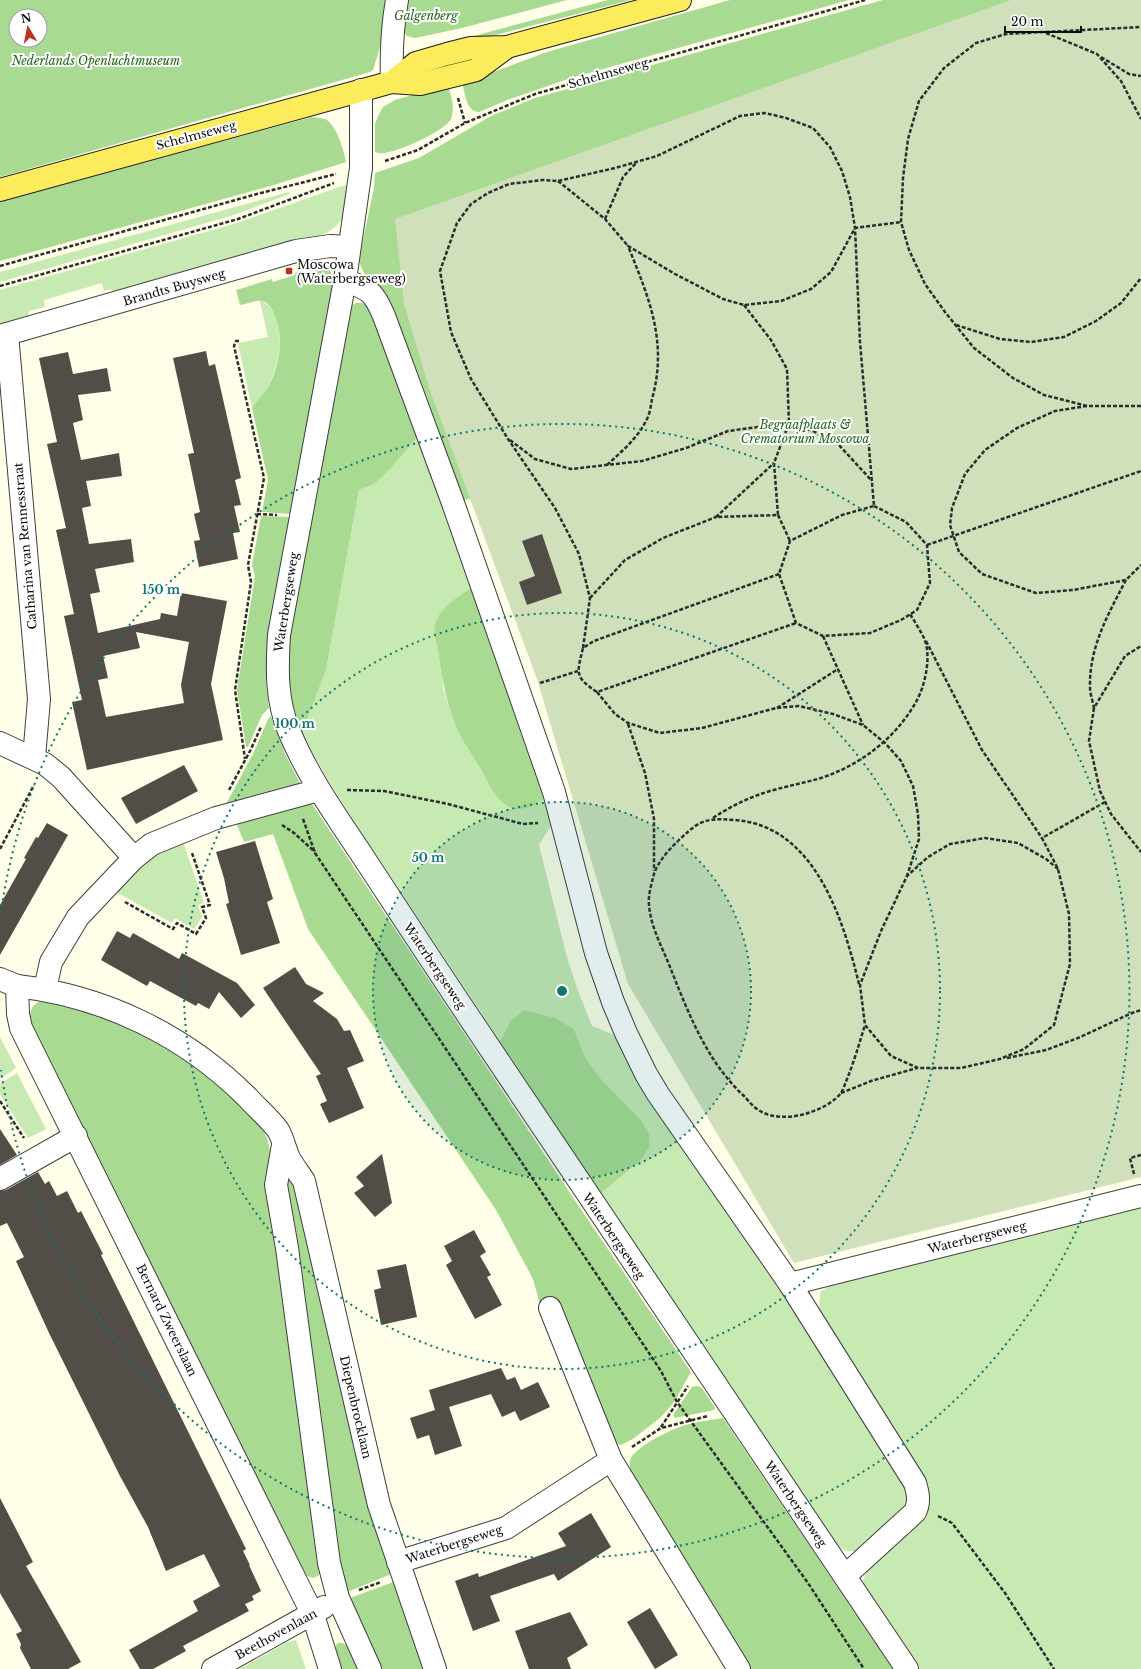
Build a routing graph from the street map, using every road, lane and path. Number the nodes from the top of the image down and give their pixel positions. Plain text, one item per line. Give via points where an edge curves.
1 (397, 0) edge
2 (680, 0) edge
3 (865, 0) edge
4 (1141, 28) edge
5 (1045, 32) junction
6 (1097, 54) junction
7 (1141, 76) edge
8 (392, 82) junction
9 (361, 90) junction
10 (1141, 119) edge
11 (638, 162) junction
12 (360, 168) junction
13 (558, 181) junction
14 (0, 190) edge
15 (605, 219) junction
16 (901, 222) junction
17 (855, 228) junction
18 (628, 246) junction
19 (349, 247) junction
20 (0, 266) edge
21 (1141, 278) edge
22 (345, 280) junction
23 (0, 286) edge
24 (744, 305) junction
25 (956, 325) junction
26 (3, 335) edge
27 (239, 340) dead end
28 (1088, 406) junction
29 (1141, 406) edge
30 (789, 423) junction
31 (508, 439) junction
32 (774, 463) junction
33 (607, 465) junction
34 (1141, 471) edge
35 (872, 481) junction
36 (874, 506) junction
37 (778, 515) junction
38 (716, 517) junction
39 (954, 536) junction
40 (790, 541) junction
41 (927, 545) junction
42 (1141, 565) edge
43 (779, 574) junction
44 (1126, 580) junction
45 (590, 598) junction
46 (910, 614) junction
47 (796, 623) junction
48 (824, 636) junction
49 (925, 639) junction
50 (1141, 646) edge
51 (583, 648) junction
52 (838, 669) junction
53 (578, 671) junction
54 (520, 690) junction
55 (597, 692) junction
56 (280, 706) junction
57 (776, 708) junction
58 (1094, 708) junction
59 (628, 723) junction
60 (863, 725) junction
61 (885, 743) junction
62 (0, 744) edge
63 (245, 759) junction
64 (40, 761) junction
65 (319, 790) junction
66 (294, 797) junction
67 (1105, 802) junction
68 (216, 818) junction
69 (713, 818) junction
70 (562, 820) junction
71 (281, 825) dead end
72 (184, 830) junction
73 (1042, 838) junction
74 (0, 849) edge
75 (316, 852) junction
76 (1141, 852) edge
77 (134, 858) junction
78 (1058, 869) junction
79 (654, 870) junction
80 (907, 876) junction
81 (104, 890) junction
82 (8, 983) edge
83 (860, 985) junction
84 (45, 989) junction
85 (1141, 1010) edge
86 (865, 1025) junction
87 (1000, 1059) junction
88 (918, 1068) junction
89 (841, 1093) junction
90 (0, 1101) edge
91 (76, 1136) junction
92 (283, 1145) junction
93 (38, 1158) junction
94 (0, 1179) edge
95 (1141, 1196) edge
96 (790, 1284) junction
97 (550, 1308) dead end
98 (702, 1365) junction
99 (677, 1402) junction
100 (733, 1411) junction
101 (691, 1419) junction
102 (661, 1428) junction
103 (611, 1460) junction
104 (918, 1506) junction
105 (398, 1562) junction
106 (845, 1576) junction
107 (386, 1580) dead end
108 (348, 1595) junction
109 (313, 1615) junction
110 (213, 1669) edge
111 (330, 1669) edge
112 (370, 1669) edge
113 (435, 1669) edge
114 (739, 1669) edge
115 (864, 1669) edge
116 (907, 1669) edge
117 (1054, 1669) edge

1 - 8 street via 391,48
2 - 8 main road, Schelmseweg via 507,47 476,70 420,84
3 - 12 path, Schelmseweg via 529,96 465,122 418,150
4 - 5 path
5 - 6 path
5 - 16 path via 1006,34 976,43 944,68 919,101 908,139
6 - 7 path via 1129,74
6 - 10 path via 1121,81
8 - 9 main road, Schelmseweg
9 - 12 street, Waterbergseweg
9 - 14 main road, Schelmseweg
11 - 13 path
11 - 15 path via 623,177
11 - 17 path via 658,156 740,116 765,113 786,118 813,128 830,147 842,171 850,197
12 - 19 street, Waterbergseweg
12 - 20 path, Schelmseweg
12 - 23 path, Schelmseweg via 337,182 238,219
13 - 15 path
13 - 31 path via 509,184 471,204 457,223 440,271 451,332 471,378
15 - 18 path
16 - 17 path
16 - 25 path via 909,250 925,284
17 - 24 path via 831,272 811,290 781,301
17 - 35 path via 860,342
18 - 24 path via 716,296
18 - 33 path via 649,299 659,347 657,382 647,419 632,442
19 - 22 street, Waterbergseweg
19 - 26 street, Brandts Buysweg via 330,246 296,252
21 - 25 path via 1121,303 1096,321 1064,337 1031,342 1000,339
22 - 54 street via 369,291 379,303
22 - 56 street, Waterbergseweg via 280,628 277,665
24 - 30 path via 771,340 788,369
25 - 28 path via 974,348 1013,378 1044,395
26 - 64 street, Catharina van Rennesstraat via 39,698
27 - 63 path via 234,346 264,478 248,565 251,582 235,690
28 - 29 path
28 - 39 path via 1054,411 1017,428 985,450 965,474 952,508 950,525
30 - 32 path
30 - 33 path via 728,432 642,461
30 - 35 path via 813,430 838,444
31 - 33 path via 535,459 571,469
31 - 45 path via 555,508 580,554
32 - 37 path
32 - 38 path
34 - 39 path
35 - 36 path
36 - 40 path via 842,515
36 - 41 path via 906,522
37 - 38 path
37 - 40 path
38 - 45 path via 663,538 626,560
39 - 41 path
39 - 44 path via 960,552 982,574 1036,593 1073,590
40 - 43 path
41 - 46 path via 930,583 918,610
42 - 44 path
43 - 47 path
43 - 51 path via 594,641
44 - 58 path via 1106,616 1094,650 1090,687
45 - 51 path
46 - 48 path via 870,633
46 - 49 path
47 - 48 path
47 - 55 path
48 - 52 path
49 - 61 path via 928,662 922,691 908,716
49 - 73 path via 982,750
50 - 58 path via 1124,656
51 - 53 path
52 - 57 path
52 - 60 path
53 - 54 path
53 - 55 path via 583,684
54 - 70 street
55 - 59 path via 614,714
56 - 63 path via 266,717
56 - 65 street, Waterbergseweg via 288,730
57 - 59 path via 702,728 660,733
57 - 60 path via 799,706 833,714
58 - 67 path via 1089,741 1100,791
59 - 79 path via 645,773 654,819
60 - 61 path
61 - 69 path via 852,765 821,778 769,791 735,804
61 - 80 path via 901,761 913,786 918,814 919,839
62 - 64 street
63 - 68 path
64 - 74 path
64 - 77 street via 61,777
65 - 66 street
65 - 70 path via 384,791 448,804 523,824
65 - 98 street, Waterbergseweg
66 - 68 street
66 - 75 path
67 - 73 path
67 - 76 path via 1110,814
68 - 72 street
69 - 79 path via 694,826 674,844
69 - 83 path via 741,820 770,829 796,848 819,876 835,905 849,942
70 - 96 street via 596,953 613,1002 646,1074
71 - 75 path
72 - 77 street via 152,844
72 - 81 path via 210,905 202,908 206,918 196,934 177,923 174,929
73 - 78 path
75 - 99 path via 661,1370
77 - 81 street
78 - 80 path via 1018,843 985,838 950,844 928,857
78 - 87 path via 1069,914 1070,964 1054,1024 1024,1049
79 - 89 path via 648,903 652,922 706,1049 732,1086 758,1110 776,1117 795,1117 822,1109
80 - 83 path via 881,931
81 - 84 street via 78,917 51,962
82 - 84 street, Diepenbrocklaan
82 - 91 street, Bernard Zweerslaan via 21,1028
83 - 86 path
84 - 92 street, Diepenbrocklaan via 112,1009 172,1038 231,1081 278,1131
85 - 87 path via 1046,1050
86 - 88 path via 891,1056
86 - 89 path
87 - 88 path via 961,1068
88 - 89 path via 871,1081
90 - 93 path
91 - 93 street
91 - 109 street, Bernard Zweerslaan
92 - 105 street, Diepenbrocklaan via 304,1181 371,1475
92 - 108 street via 276,1185 287,1248 329,1563
93 - 94 street
95 - 96 street, Waterbergseweg
96 - 104 street via 910,1475 918,1491
97 - 103 street
98 - 99 path
98 - 100 street, Waterbergseweg
99 - 101 path
99 - 102 path
100 - 101 path
100 - 106 street, Waterbergseweg
101 - 102 path
101 - 115 path via 808,1583
102 - 103 path
103 - 105 street, Waterbergseweg via 506,1528
103 - 114 street
104 - 106 street via 910,1518
104 - 117 path via 952,1523 1006,1593
105 - 113 street, Diepenbrocklaan
106 - 116 street, Waterbergseweg
107 - 108 path
108 - 109 street, Beethovenlaan
108 - 112 street
109 - 110 street, Beethovenlaan
109 - 111 street, Bernard Zweerslaan

